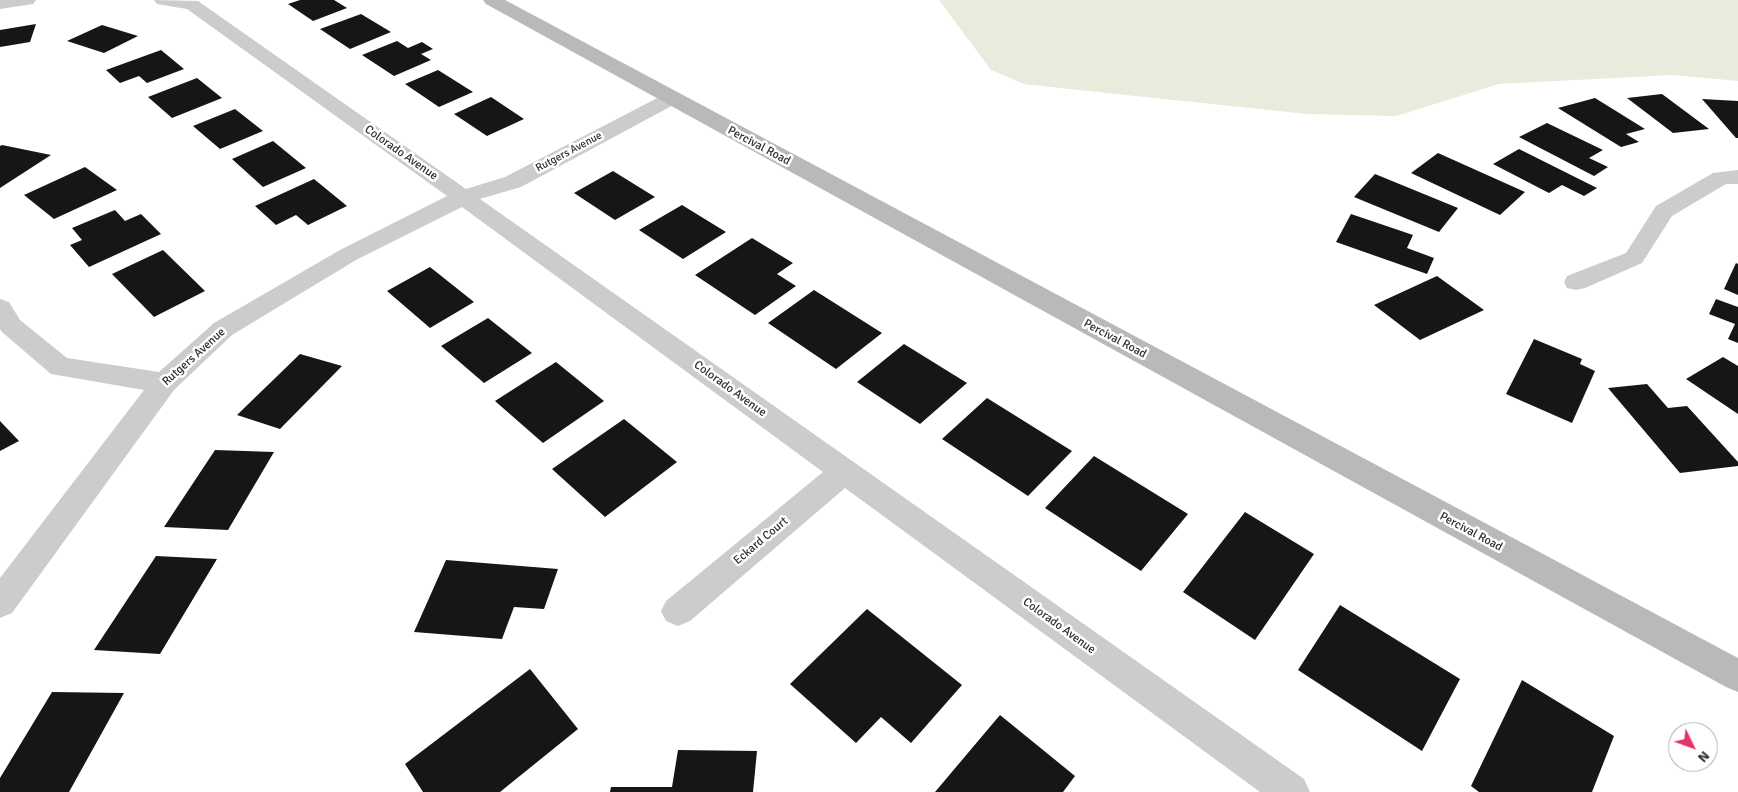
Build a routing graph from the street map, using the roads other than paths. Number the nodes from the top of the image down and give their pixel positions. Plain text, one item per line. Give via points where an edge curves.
1 (27, 0) edge
2 (163, 0) edge
3 (492, 0) edge
4 (0, 4) edge
5 (663, 94) junction
6 (1738, 176) edge
7 (463, 198) junction
8 (1576, 282) dead end
9 (0, 308) edge
10 (164, 383) junction
11 (844, 471) junction
12 (0, 603) edge
13 (678, 611) dead end
14 (1738, 676) edge
15 (1291, 792) edge

1 - 4 street
2 - 7 street, Colorado Avenue via 192,5
3 - 5 street, Percival Road
5 - 7 street, Rutgers Avenue via 513,182
5 - 14 street, Percival Road
6 - 8 street via 1721,178 1664,211 1634,258
7 - 10 street, Rutgers Avenue via 348,255 223,330
7 - 11 street, Colorado Avenue
9 - 10 street via 12,326 60,367
10 - 12 street, Rutgers Avenue
11 - 13 street, Eckard Court
11 - 15 street, Colorado Avenue

